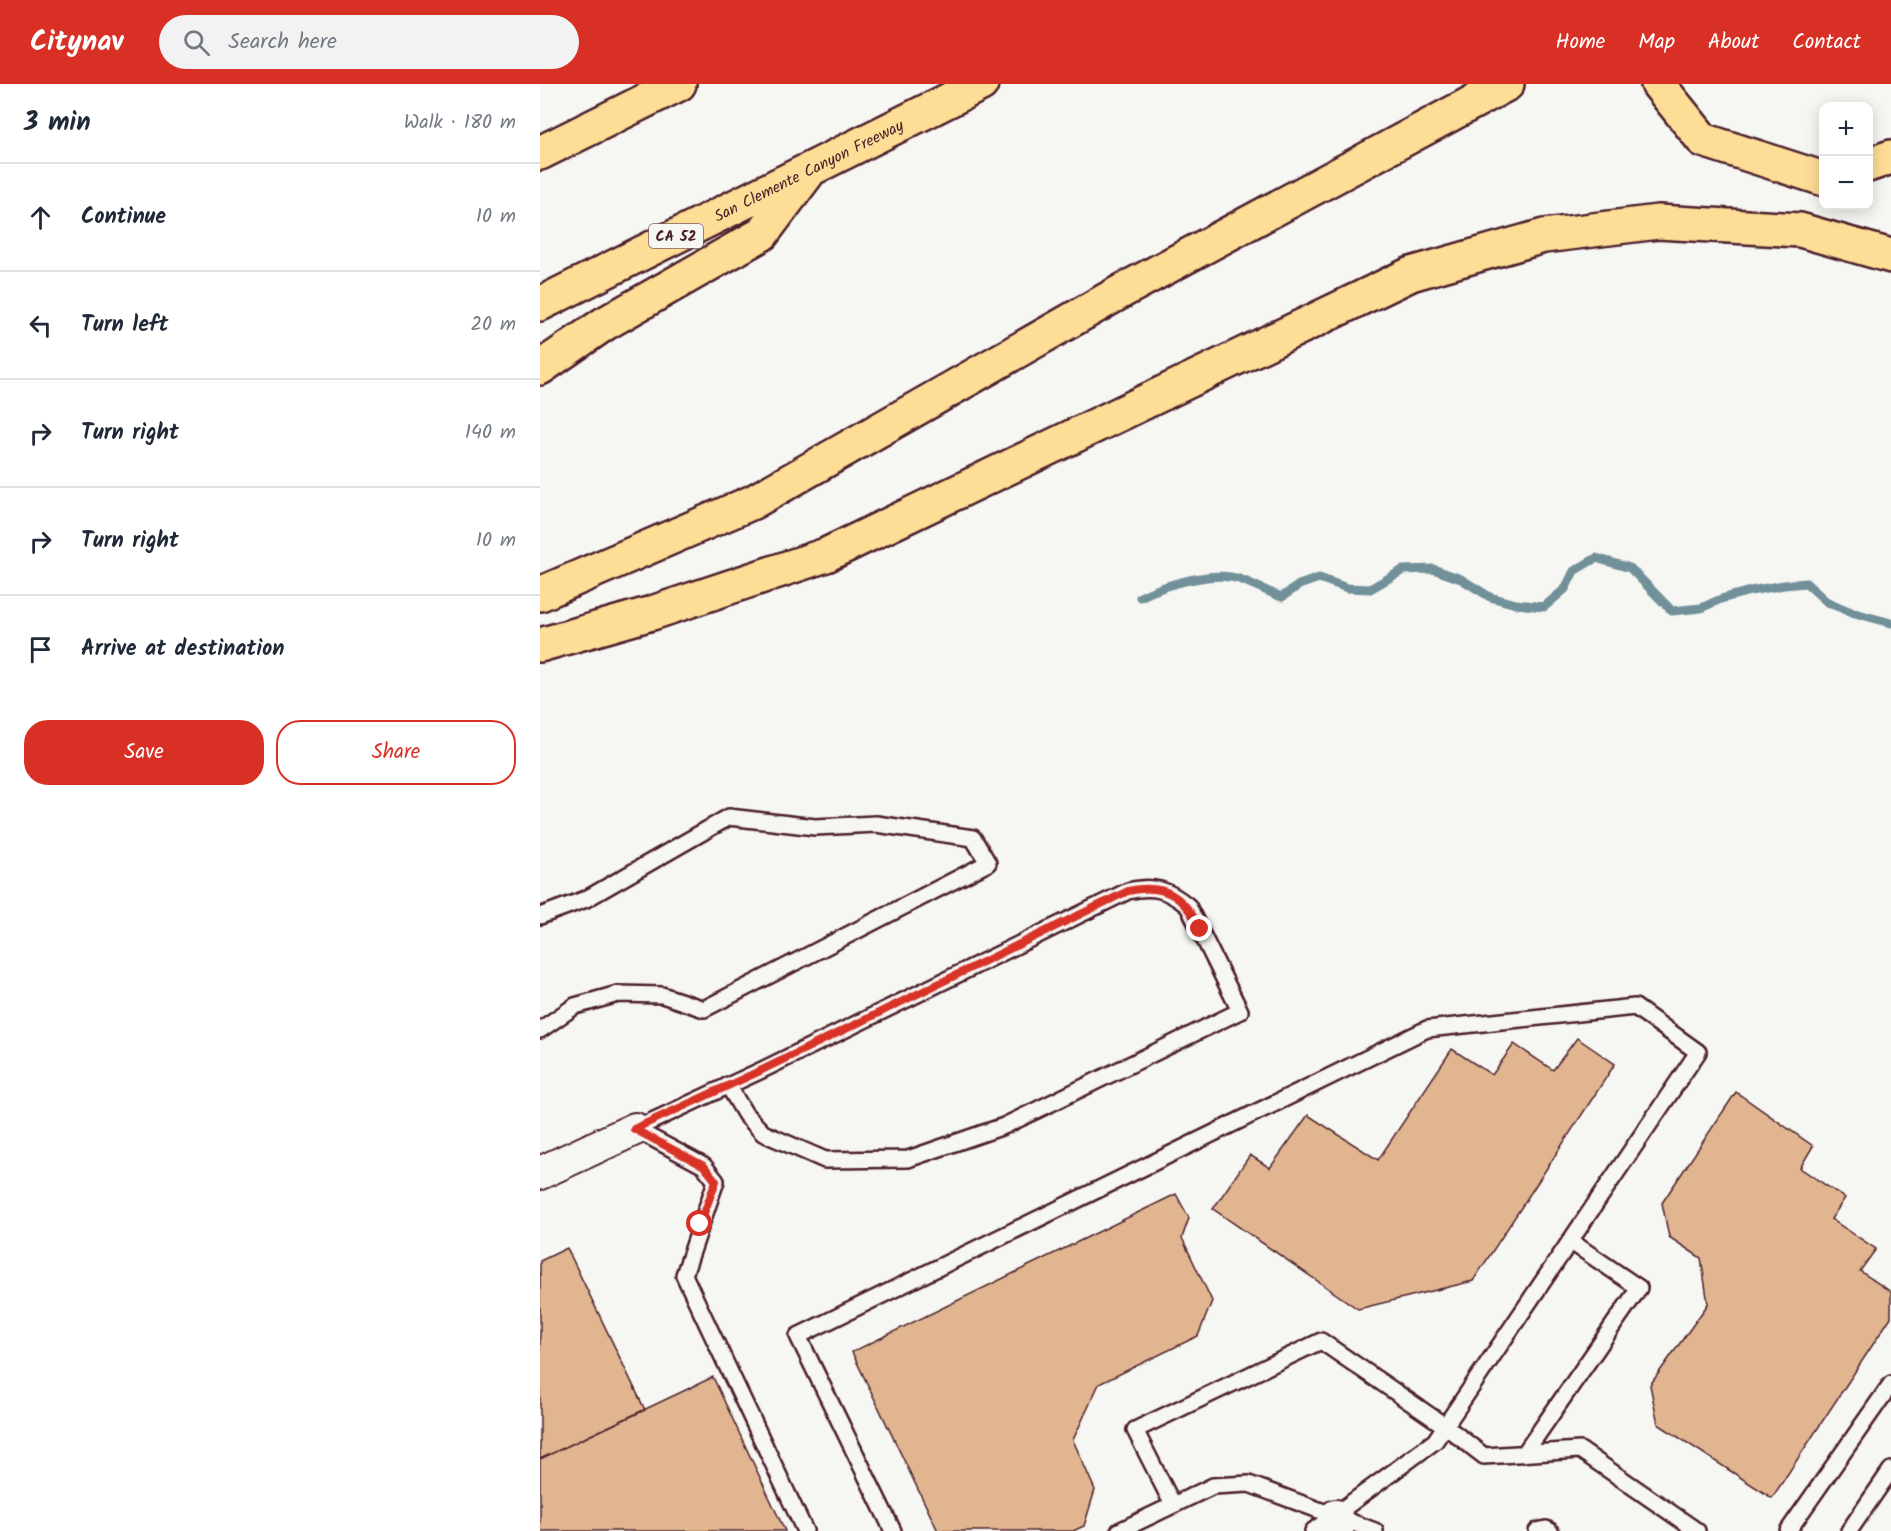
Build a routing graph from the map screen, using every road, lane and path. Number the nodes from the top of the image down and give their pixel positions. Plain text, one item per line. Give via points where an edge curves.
1 (679, 84) edge
2 (981, 84) edge
3 (1507, 84) edge
4 (1658, 84) edge
5 (540, 153) edge
6 (1891, 158) edge
7 (1873, 164) edge
8 (812, 168) junction
9 (1819, 177) edge
10 (1891, 256) edge
11 (540, 304) edge
12 (540, 368) edge
13 (540, 594) edge
14 (540, 645) edge
15 (540, 916) edge
16 (540, 1030) edge
17 (728, 1085) junction
18 (634, 1129) junction
19 (540, 1173) edge
20 (1570, 1241) junction
21 (1891, 1384) edge
22 (1445, 1426) junction
23 (1524, 1454) junction
24 (1891, 1470) edge
25 (1173, 1505) junction
26 (1329, 1526) edge
27 (805, 1531) edge
28 (893, 1531) edge
29 (1119, 1531) edge
30 (1375, 1531) edge
31 (1536, 1531) edge
32 (1550, 1531) edge
33 (1697, 1531) edge
34 (1788, 1531) edge
35 (1849, 1531) edge

1 - 5 highway
2 - 8 highway, San Clemente Canyon Freeway / CA 52
3 - 13 highway via 1124,290 753,502
4 - 9 highway via 1703,140
6 - 7 highway
8 - 11 highway, San Clemente Canyon Freeway / CA 52
8 - 12 highway via 762,234 604,324
10 - 14 highway via 1800,230 1658,222 1544,236 1411,274 826,555 652,613
15 - 16 lane via 586,899 729,817 815,827 876,824 974,838 988,863 704,1009 662,995 618,994 575,1006
17 - 17 lane via 1128,891 1144,887 1160,889 1188,906 1240,1011 1004,1126 908,1159 825,1160 763,1133 745,1114
17 - 18 lane
18 - 19 street
18 - 27 lane via 704,1166 716,1181 684,1275
20 - 22 lane
20 - 23 lane via 1639,1288
20 - 28 lane via 1698,1052 1635,1007 1427,1029 798,1336
21 - 34 lane
22 - 23 lane via 1484,1456
22 - 25 lane via 1321,1341 1135,1430
22 - 26 lane via 1436,1441
23 - 33 lane via 1580,1450
24 - 35 lane
25 - 26 lane via 1214,1486 1249,1484
25 - 29 lane
26 - 30 lane
31 - 32 lane

